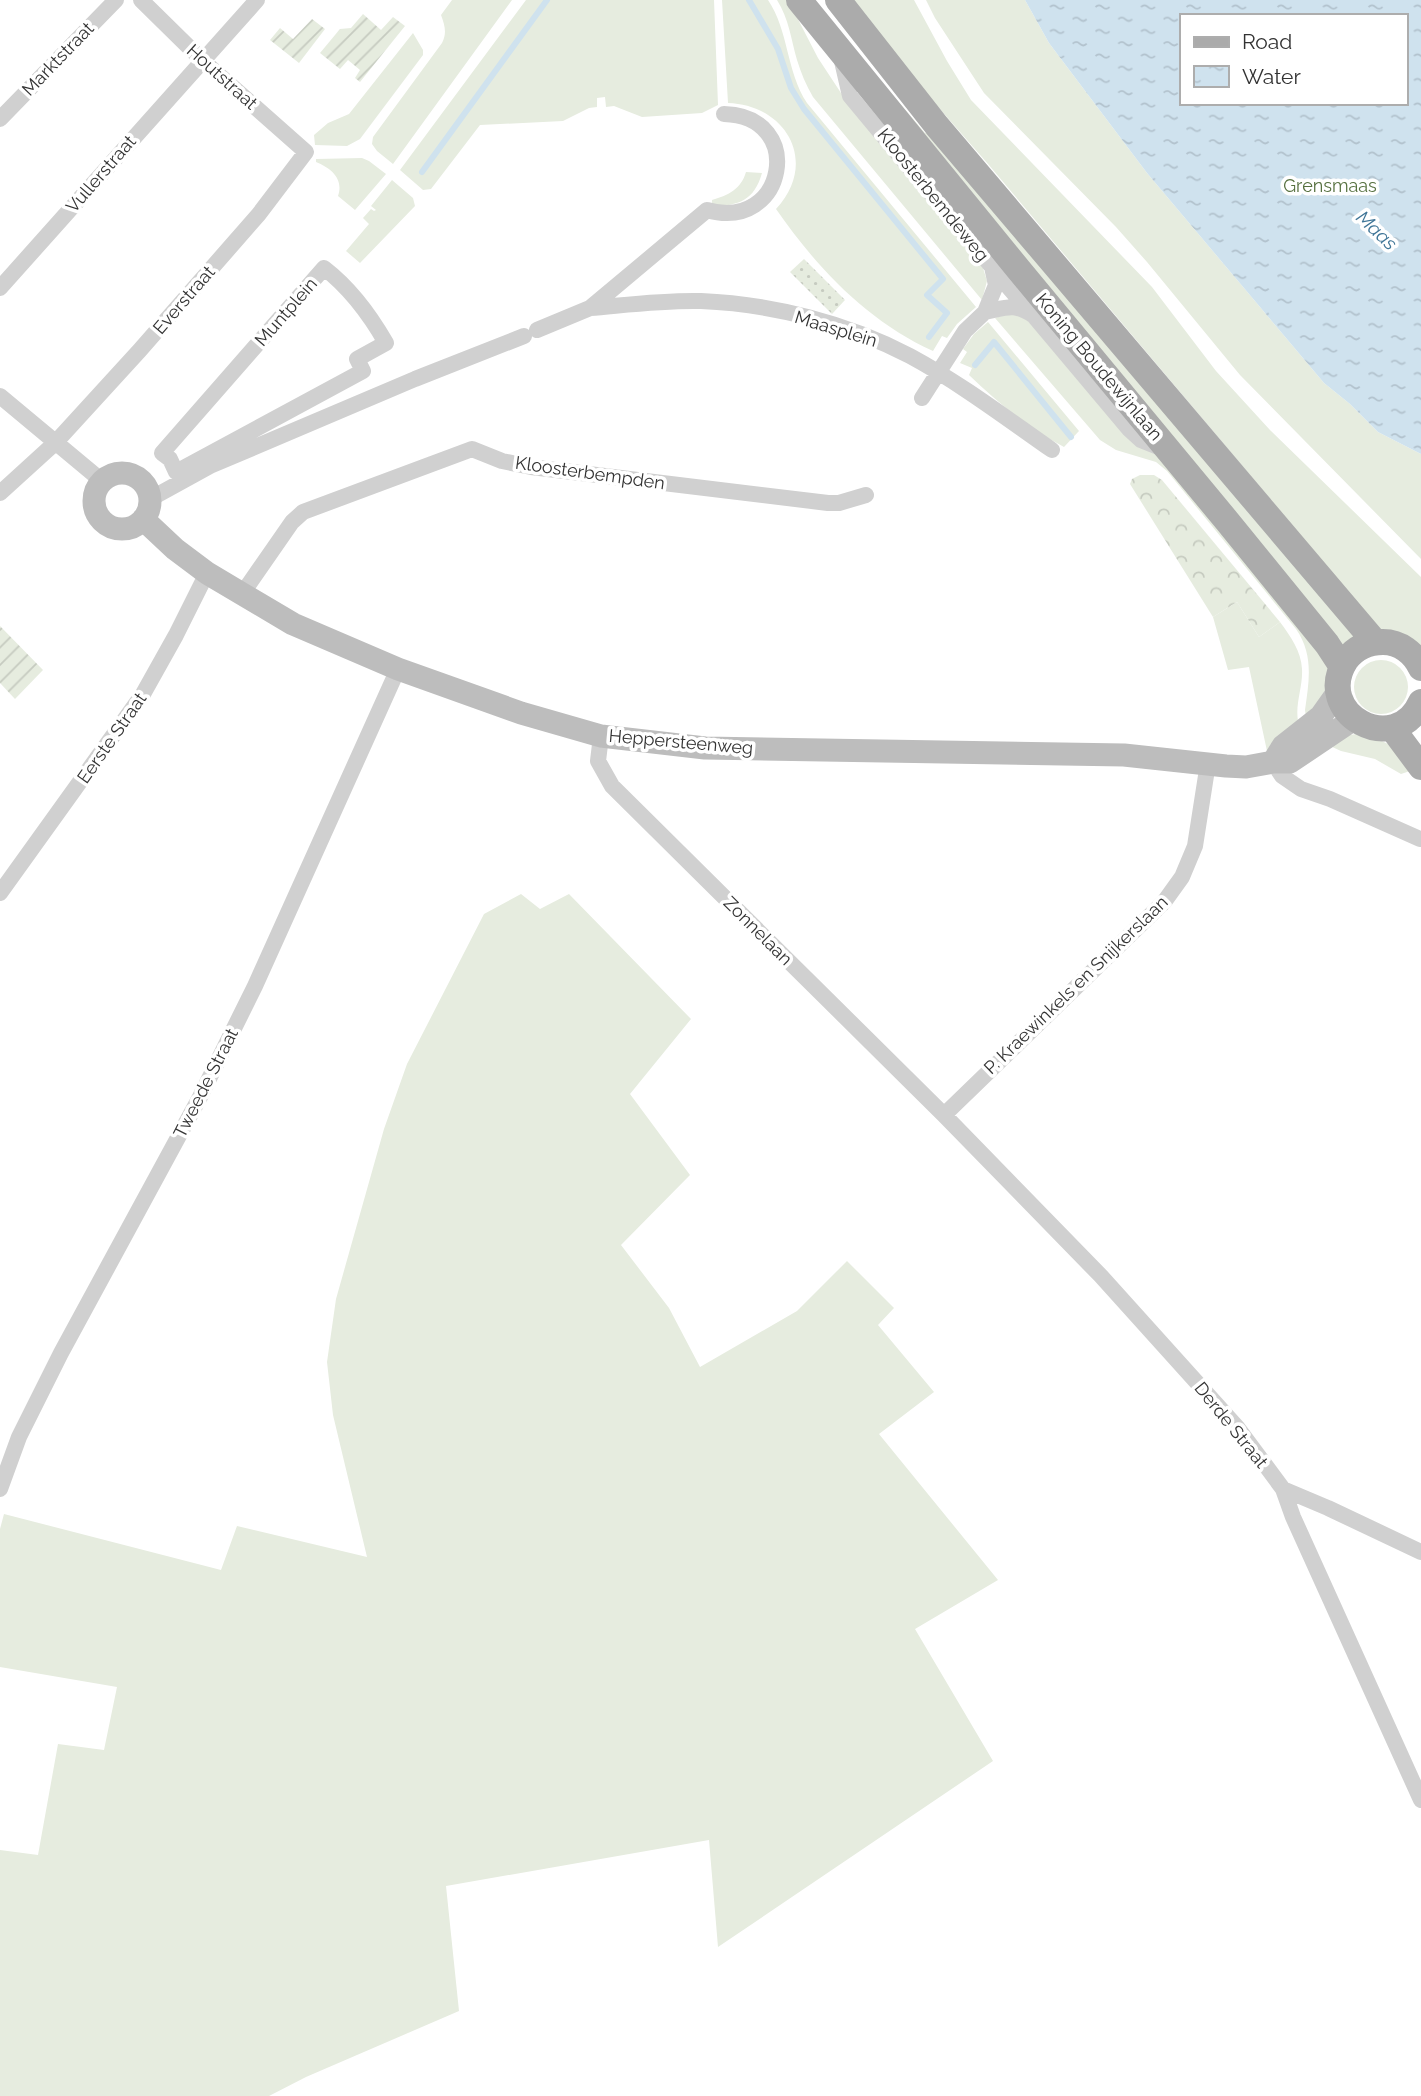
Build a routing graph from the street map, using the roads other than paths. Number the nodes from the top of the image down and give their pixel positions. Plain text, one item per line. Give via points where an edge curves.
1 (116, 0) edge
2 (141, 0) edge
3 (257, 0) edge
4 (799, 0) edge
5 (838, 0) edge
6 (202, 60) junction
7 (888, 61) junction
8 (847, 68) junction
9 (724, 114) dead end
10 (0, 118) edge
11 (306, 152) joint
12 (992, 267) junction
13 (0, 288) edge
14 (590, 308) junction
15 (985, 312) junction
16 (1034, 316) junction
17 (939, 373) junction
18 (0, 396) edge
19 (922, 398) dead end
20 (55, 443) junction
21 (1052, 450) dead end
22 (1168, 450) junction
23 (162, 453) joint
24 (102, 481) junction
25 (0, 493) edge
26 (866, 495) dead end
27 (146, 509) junction
28 (207, 573) junction
29 (242, 594) junction
30 (1375, 642) junction
31 (1421, 668) edge
32 (398, 669) junction
33 (1340, 679) junction
34 (1420, 707) edge
35 (1354, 719) junction
36 (1392, 728) junction
37 (601, 736) junction
38 (1273, 762) junction
39 (1208, 763) junction
40 (1421, 767) edge
41 (1420, 839) edge
42 (0, 893) edge
43 (944, 1115) junction
44 (0, 1489) edge
45 (1283, 1489) junction
46 (1421, 1552) edge
47 (1421, 1800) edge

1 - 10 street, Marktstraat
2 - 6 street, Houtstraat
3 - 6 street, Vullerstraat
4 - 8 main road, Koning Boudewijnlaan
5 - 7 main road, Koning Boudewijnlaan
6 - 11 street, Houtstraat
6 - 13 street, Vullerstraat
7 - 8 street via 867,58
7 - 30 main road, Koning Boudewijnlaan via 937,126
8 - 12 street, Kloosterbemdeweg via 850,96
8 - 22 main road, Koning Boudewijnlaan
9 - 14 street via 752,120 773,142 778,165 769,190 759,202 740,212 707,210
11 - 20 street, Everstraat via 259,214
12 - 15 street, Kloosterbemdeweg via 996,285
12 - 16 street
14 - 17 street, Maasplein via 651,302 737,304 872,338
14 - 27 street via 210,466
15 - 16 street via 1014,307
15 - 17 street via 965,331
16 - 22 street via 1129,429 1149,444
17 - 19 street
17 - 21 street, Maasplein
18 - 20 street
20 - 24 street
20 - 25 street, Everstraat
22 - 33 main road, Koning Boudewijnlaan via 1327,644
23 - 23 street, Muntplein via 176,472 363,371 357,359 386,343 356,299 324,268
24 - 27 street via 116,473 132,475 147,490
24 - 27 street via 94,504 105,523 123,528 137,524
26 - 29 street, Kloosterbempden via 828,503 531,467 472,449 309,508 292,523
27 - 28 street, Heppersteenweg via 175,549
28 - 29 street, Heppersteenweg
28 - 42 street, Eerste Straat via 143,694
29 - 32 street, Heppersteenweg via 293,624
30 - 31 main road via 1399,645
30 - 33 main road via 1350,655
32 - 37 street, Heppersteenweg
32 - 44 street, Tweede Straat via 255,986 194,1109 61,1353 19,1437
33 - 35 main road, Koning Boudewijnlaan via 1341,702
33 - 38 street via 1321,716 1283,746
34 - 36 main road
35 - 36 main road via 1365,726
35 - 38 street, Heppersteenweg via 1294,761
36 - 40 main road
37 - 39 street, Heppersteenweg via 705,748 1124,755
37 - 43 street, Zonnelaan via 598,761 612,786
38 - 39 street, Heppersteenweg via 1246,767
38 - 41 street via 1296,786
39 - 43 street, P. Kraewinkels en Snijkerslaan via 1195,846 1182,877 1164,902
43 - 45 street, Derde Straat via 1100,1275 1237,1427
45 - 46 street
45 - 47 street, Derde Straat

